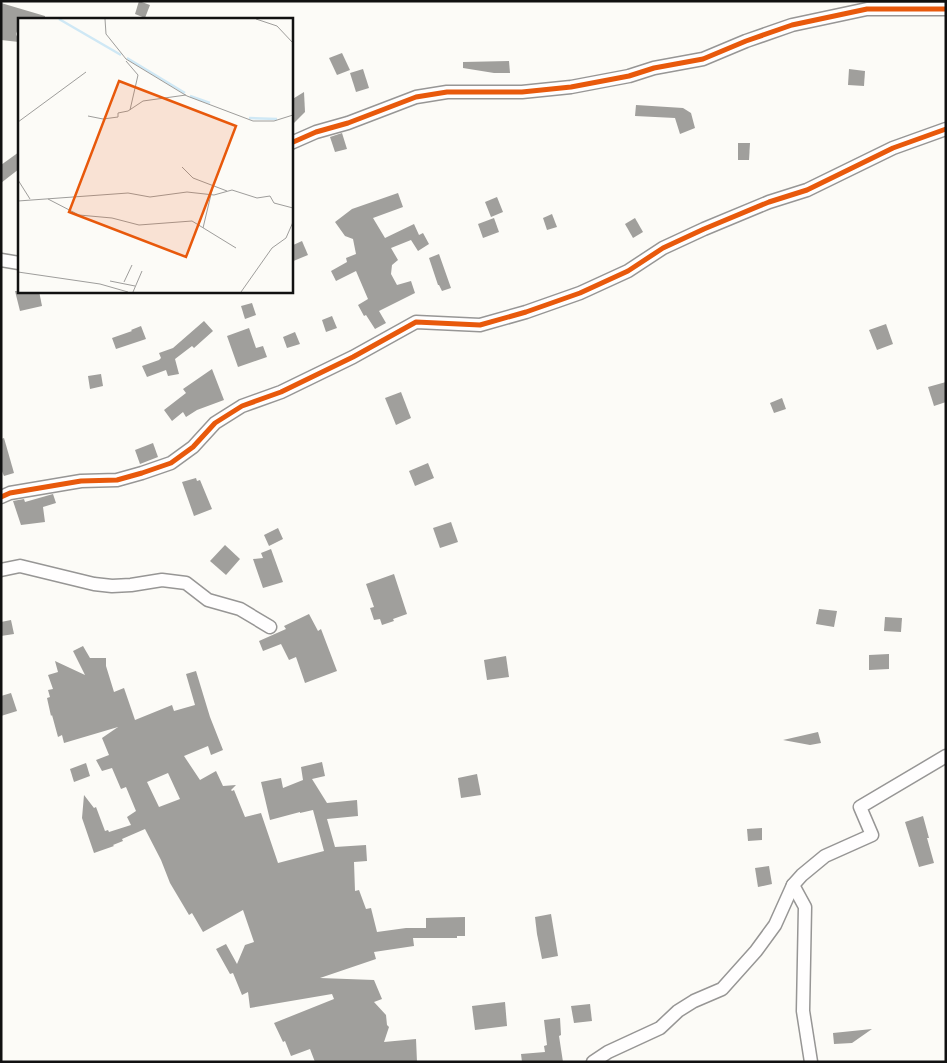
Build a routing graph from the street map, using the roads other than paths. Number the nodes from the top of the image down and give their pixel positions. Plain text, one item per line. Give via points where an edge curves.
1 (946, 8) edge
2 (946, 129) edge
3 (292, 143) edge
4 (1, 260) edge
5 (18, 263) edge
6 (1, 497) edge
7 (1, 570) edge
8 (270, 626) dead end
9 (946, 756) edge
10 (793, 885) junction
11 (593, 1062) edge
12 (811, 1062) edge

1 - 3 street via 867,9 792,25 703,59 571,86 522,92 447,92 416,97
2 - 6 street via 893,148 807,190 704,229 580,293 480,325 416,322 308,379 242,406 215,423 193,447 164,465 117,480 81,481
4 - 5 street
7 - 8 street via 20,566 112,586 162,580 186,583 208,600 240,609
9 - 10 street via 860,808 872,835 825,856
10 - 11 street via 775,925 722,988 678,1011 660,1028
10 - 12 street via 805,907 803,1011

